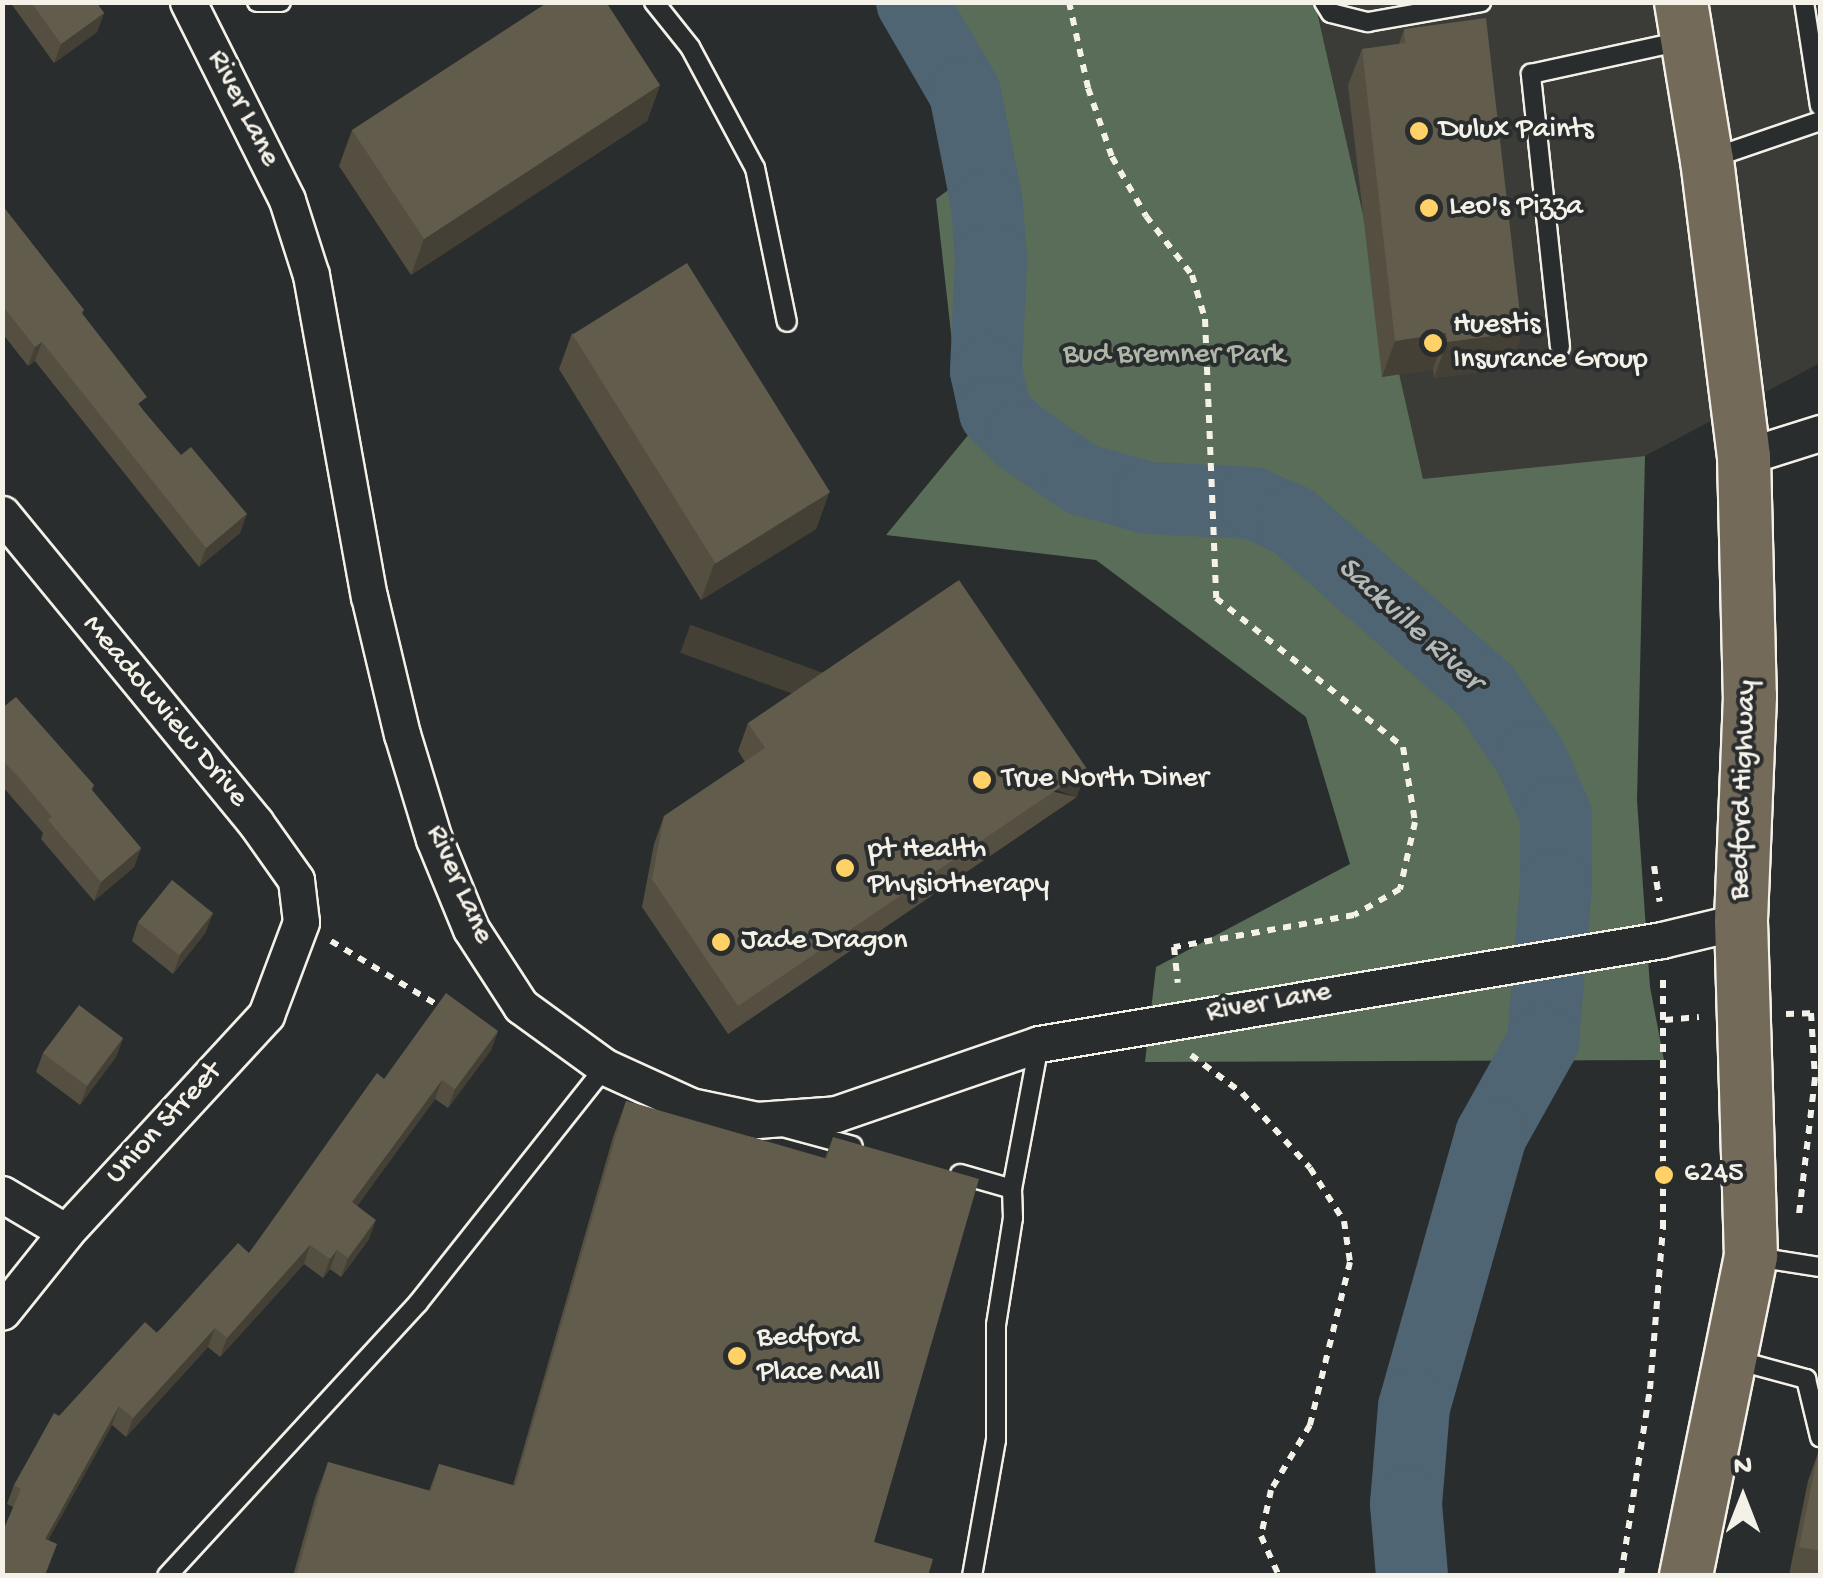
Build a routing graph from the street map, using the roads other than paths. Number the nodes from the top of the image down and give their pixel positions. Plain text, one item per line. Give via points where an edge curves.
1 (188, 2) edge
2 (258, 2) edge
3 (281, 2) edge
4 (654, 2) edge
5 (1324, 2) edge
6 (1481, 2) edge
7 (1804, 2) edge
8 (1684, 21) edge
9 (1820, 106) edge
10 (1820, 122) edge
11 (1707, 160) junction
12 (787, 322) dead end
13 (1560, 348) dead end
14 (1820, 433) edge
15 (1744, 457) junction
16 (2, 514) edge
17 (1741, 920) junction
18 (301, 922) joint
19 (1039, 1044) junction
20 (605, 1067) junction
21 (758, 1120) junction
22 (867, 1149) edge
23 (940, 1169) edge
24 (1012, 1189) junction
25 (2, 1194) edge
26 (66, 1232) junction
27 (1751, 1256) junction
28 (1820, 1267) edge
29 (2, 1312) edge
30 (1730, 1358) junction
31 (1820, 1437) edge
32 (167, 1576) edge
33 (972, 1576) edge
34 (1686, 1576) edge

1 - 20 street, River Lane via 287,200 311,275 369,596 434,839 471,928 522,1006
2 - 3 lane
4 - 12 lane via 690,47 755,168
5 - 6 lane via 1331,13 1368,22
7 - 9 lane
8 - 11 main road, Bedford Highway
8 - 13 lane via 1531,74
10 - 11 lane
11 - 15 main road, Bedford Highway
14 - 15 street
15 - 17 main road, Bedford Highway via 1750,696
16 - 18 street, Meadowview Drive via 255,822 296,880
17 - 19 street, River Lane via 1662,940
17 - 27 main road, Bedford Highway
18 - 26 street, Union Street via 266,1015
19 - 21 street, River Lane via 836,1114
19 - 24 lane
20 - 21 street, River Lane via 691,1106
20 - 32 lane via 418,1303
21 - 22 lane
23 - 24 lane
24 - 33 lane via 996,1325 996,1440
25 - 26 street
26 - 29 street, Union Street
27 - 28 lane
27 - 30 main road, Bedford Highway
30 - 31 lane via 1806,1379
30 - 34 main road, Bedford Highway

